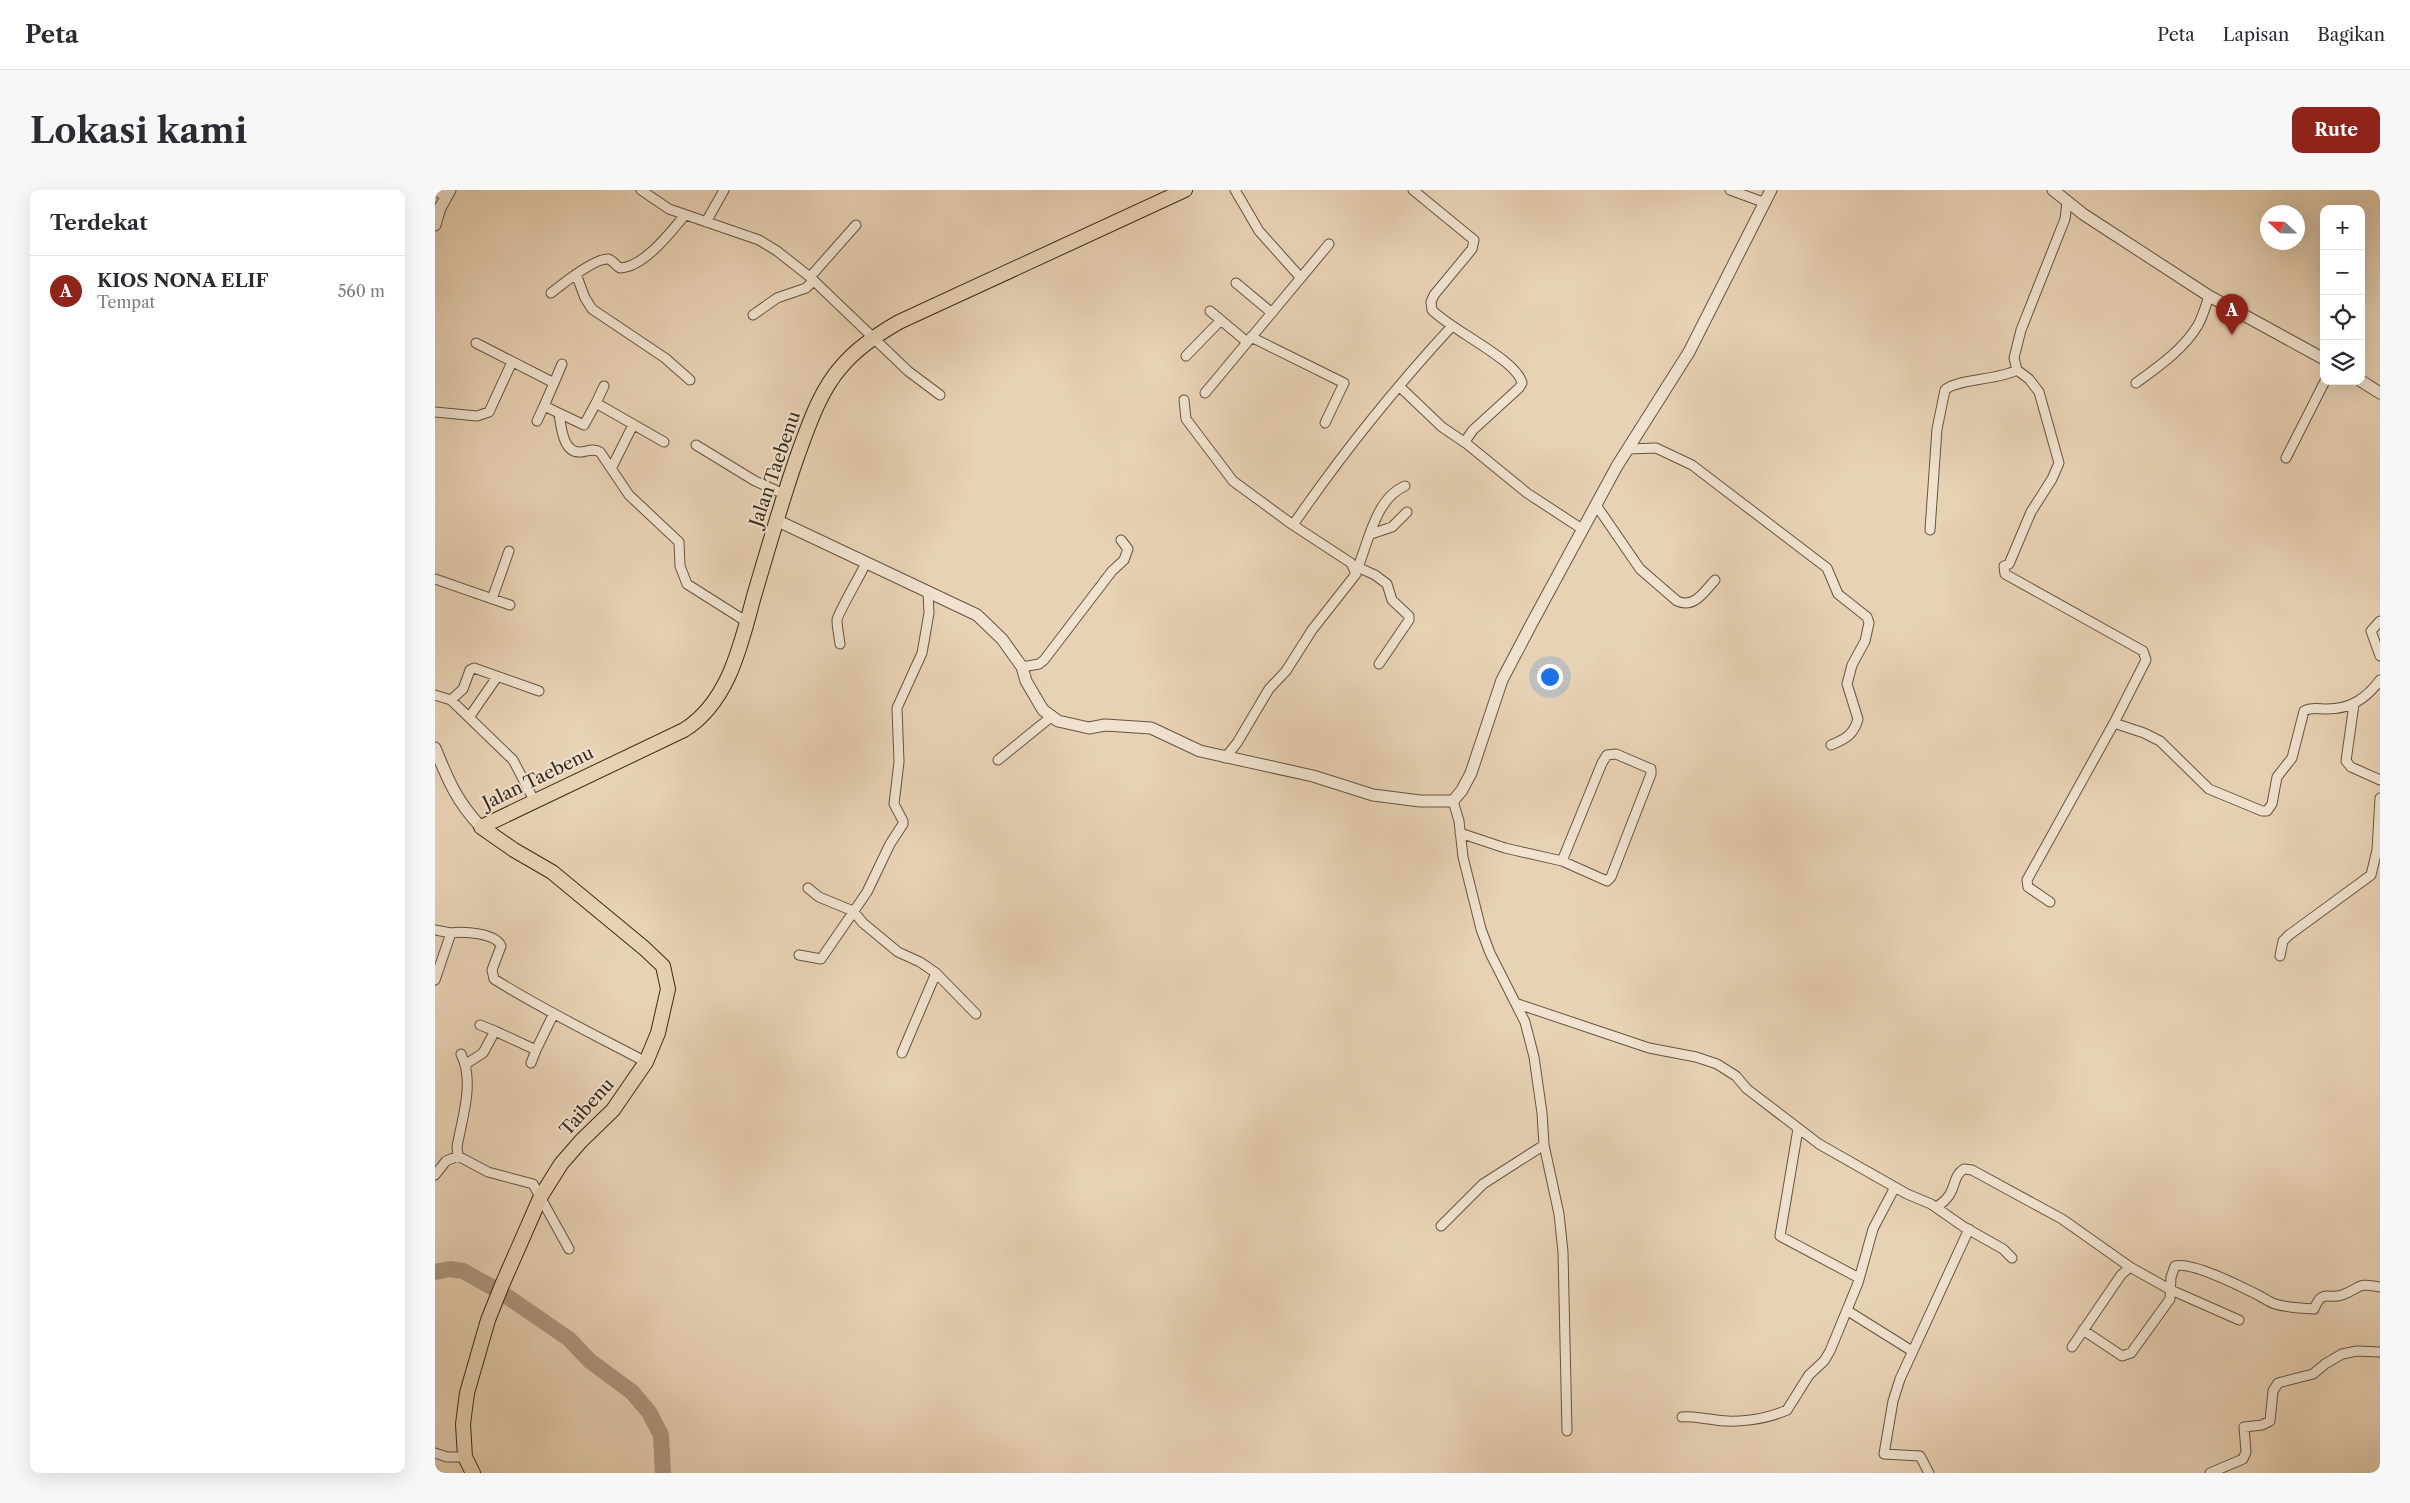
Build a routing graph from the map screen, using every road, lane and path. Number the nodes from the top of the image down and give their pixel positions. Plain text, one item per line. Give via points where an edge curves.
1 (641, 190) edge
2 (724, 190) edge
3 (1185, 190) edge
4 (1235, 190) edge
5 (1413, 190) edge
6 (1730, 190) edge
7 (1771, 190) edge
8 (2053, 190) edge
9 (444, 192) edge
10 (1763, 202) junction
11 (2067, 202) junction
12 (685, 215) junction
13 (706, 222) junction
14 (435, 225) edge
15 (856, 225) dead end
16 (1329, 244) dead end
17 (576, 274) junction
18 (1301, 278) junction
19 (811, 279) junction
20 (1236, 283) dead end
21 (551, 293) dead end
22 (2209, 296) junction
23 (1210, 311) dead end
24 (1272, 313) junction
25 (753, 315) dead end
26 (1221, 320) junction
27 (1452, 326) junction
28 (872, 338) junction
29 (1249, 340) junction
30 (476, 343) dead end
31 (1185, 356) dead end
32 (2320, 357) edge
33 (512, 362) junction
34 (562, 364) dead end
35 (2017, 370) junction
36 (689, 380) dead end
37 (554, 383) junction
38 (2136, 383) dead end
39 (2365, 384) edge
40 (2323, 385) edge
41 (604, 386) dead end
42 (1399, 386) junction
43 (1205, 393) dead end
44 (2380, 393) edge
45 (940, 395) dead end
46 (1184, 400) dead end
47 (596, 403) junction
48 (544, 406) junction
49 (435, 412) edge
50 (559, 414) junction
51 (537, 421) dead end
52 (1325, 423) dead end
53 (633, 425) junction
54 (664, 442) dead end
55 (1467, 444) junction
56 (696, 445) dead end
57 (1629, 449) junction
58 (2286, 458) dead end
59 (612, 467) junction
60 (1405, 486) dead end
61 (784, 494) junction
62 (1596, 505) junction
63 (1407, 512) dead end
64 (776, 520) junction
65 (1293, 525) junction
66 (1582, 529) junction
67 (1930, 530) dead end
68 (1371, 534) junction
69 (1121, 540) dead end
70 (509, 551) dead end
71 (866, 563) junction
72 (1355, 566) junction
73 (435, 579) edge
74 (1715, 580) dead end
75 (928, 593) junction
76 (492, 599) junction
77 (509, 605) dead end
78 (2380, 621) edge
79 (747, 622) junction
80 (840, 644) dead end
81 (2380, 656) edge
82 (1379, 664) dead end
83 (1022, 667) junction
84 (497, 677) junction
85 (2380, 680) edge
86 (539, 691) dead end
87 (435, 695) edge
88 (451, 700) junction
89 (2354, 704) junction
90 (470, 716) junction
91 (1051, 717) junction
92 (2114, 723) junction
93 (1831, 745) dead end
94 (435, 748) edge
95 (1225, 758) junction
96 (999, 760) dead end
97 (2380, 780) edge
98 (2380, 798) edge
99 (534, 800) junction
100 (1453, 801) junction
101 (481, 827) junction
102 (1460, 833) junction
103 (1562, 861) junction
104 (808, 888) dead end
105 (2050, 902) dead end
106 (853, 911) junction
107 (435, 930) edge
108 (451, 933) junction
109 (799, 955) dead end
110 (2280, 956) dead end
111 (936, 973) junction
112 (435, 980) edge
113 (1518, 1004) junction
114 (976, 1014) dead end
115 (553, 1015) junction
116 (480, 1025) dead end
117 (495, 1032) junction
118 (902, 1053) dead end
119 (461, 1054) dead end
120 (646, 1062) junction
121 (466, 1064) junction
122 (1798, 1129) junction
123 (1544, 1145) junction
124 (458, 1156) junction
125 (435, 1175) edge
126 (1895, 1187) junction
127 (541, 1196) junction
128 (1936, 1207) junction
129 (1441, 1226) dead end
130 (1969, 1229) junction
131 (569, 1249) dead end
132 (2012, 1258) dead end
133 (2130, 1267) junction
134 (1859, 1278) junction
135 (2380, 1287) edge
136 (2171, 1290) junction
137 (1848, 1311) junction
138 (2239, 1320) dead end
139 (2083, 1330) junction
140 (2072, 1347) dead end
141 (1912, 1351) junction
142 (2380, 1352) edge
143 (1682, 1417) dead end
144 (1567, 1431) dead end
145 (435, 1453) edge
146 (465, 1457) junction
147 (473, 1473) edge
148 (1929, 1473) edge
149 (2210, 1473) edge

1 - 12 street
2 - 13 street
3 - 28 main road, Jalan Taebenu via 899,322
4 - 18 street via 1259,232
5 - 27 street via 1474,240 1472,249 1431,302 1432,310
6 - 10 street
7 - 10 street
8 - 11 street
9 - 14 street
10 - 57 street via 1689,352
11 - 22 street
11 - 35 street via 2065,219 2017,342 2014,358
12 - 13 street
12 - 17 street via 662,242 628,266 617,267 608,259
13 - 19 street via 767,245
15 - 19 street
16 - 18 street
17 - 21 street
17 - 36 street via 593,309 665,358
18 - 24 street
19 - 25 street via 806,288 777,298
19 - 28 street
20 - 24 street
22 - 32 street
22 - 38 street via 2198,324 2184,343
23 - 26 street
24 - 29 street
26 - 29 street
26 - 31 street
27 - 42 street
27 - 55 street via 1502,360 1518,374 1522,383 1473,430
28 - 45 street
28 - 61 main road, Jalan Taebenu via 833,376 804,437
29 - 43 street
29 - 52 street via 1344,383
30 - 33 street
33 - 37 street
33 - 49 street via 489,412 477,416
34 - 37 street
35 - 67 street via 2004,376 1952,385 1945,390 1937,429
35 - 92 street via 2039,392 2059,463 2031,512 2009,564 2004,566 2005,574 2143,652 2146,660
37 - 48 street
39 - 44 street
40 - 58 street
41 - 47 street
42 - 55 street via 1442,427
42 - 65 street via 1334,466
46 - 65 street via 1186,419 1225,473 1241,489
47 - 50 street via 584,425
47 - 53 street
48 - 50 street
48 - 51 street
50 - 59 street via 565,442 573,451 596,450
53 - 54 street
53 - 59 street
55 - 66 street via 1527,493
56 - 61 street via 755,481
57 - 62 street
57 - 93 street via 1656,448 1692,465 1816,558 1827,568 1838,594 1867,617 1865,641 1852,665 1847,684 1859,718 1847,738
59 - 79 street via 629,495 679,542 680,566 687,584
60 - 68 street via 1387,498
61 - 64 main road, Jalan Taebenu
62 - 66 street
62 - 74 street via 1640,569 1677,601 1684,605 1693,603
63 - 68 street via 1393,527
64 - 71 street
64 - 79 main road, Jalan Taebenu
65 - 72 street
66 - 100 street via 1503,680 1471,773
68 - 72 street
69 - 83 street via 1128,549 1124,560 1044,660
70 - 76 street
71 - 75 street
71 - 80 street via 839,612
72 - 82 street via 1387,584 1392,600 1409,616
72 - 95 street via 1354,579 1269,689
73 - 76 street
75 - 83 street via 977,616 1001,639
75 - 106 street via 929,613 922,652 897,708 899,762 895,804 903,824 867,892
76 - 77 street
78 - 81 street via 2371,631
79 - 99 main road, Jalan Taebenu via 725,684 699,720
83 - 91 street via 1043,710
84 - 86 street
84 - 88 street via 471,668 463,689
84 - 90 street
85 - 89 street
87 - 88 street
88 - 90 street
89 - 92 street via 2304,711 2292,758 2275,781 2272,804 2267,811 2236,802 2209,789 2160,742
89 - 97 street via 2346,761
90 - 99 street via 517,764
91 - 95 street via 1089,728 1105,725 1151,728 1200,751
91 - 96 street
92 - 105 street via 2027,880 2029,886
94 - 101 street via 452,790
95 - 100 street via 1313,776 1373,795
98 - 110 street via 2377,850 2371,875 2289,935 2283,941
99 - 101 main road, Jalan Taebenu
100 - 102 street
101 - 120 main road, Taibenu via 552,872 663,966 668,989 658,1033
102 - 103 street via 1505,848
102 - 113 street via 1483,935
103 - 103 street via 1601,880 1610,880 1651,769 1616,754 1607,755
104 - 106 street via 819,897
106 - 109 street via 821,959
106 - 111 street via 894,949
107 - 108 street
108 - 112 street
108 - 115 street via 470,932 500,942 492,970 494,979
111 - 114 street
111 - 118 street
113 - 122 street via 1649,1048 1717,1064 1736,1076
113 - 123 street via 1534,1057
115 - 117 street via 534,1055
115 - 120 street
116 - 117 street
117 - 121 street via 483,1053
119 - 121 street
120 - 127 main road, Taibenu via 613,1110 561,1164
121 - 124 street via 467,1089
122 - 126 street
122 - 134 street via 1780,1236
123 - 129 street via 1483,1184
123 - 144 street via 1559,1214 1563,1252
124 - 125 street via 445,1161
124 - 127 street via 488,1172 533,1184
126 - 128 street
126 - 134 street via 1873,1229
127 - 131 street
127 - 146 main road, Taibenu via 488,1320 467,1392 463,1424
128 - 130 street
128 - 133 street via 1952,1194 1958,1174 1964,1169 1972,1170 2062,1219
130 - 132 street
130 - 141 street
133 - 136 street
133 - 139 street
134 - 137 street
135 - 136 street via 2360,1285 2341,1295 2326,1294 2314,1309 2292,1308 2274,1304 2192,1266 2181,1264 2173,1270
136 - 138 street
136 - 139 street via 2166,1305 2127,1356 2122,1356
137 - 141 street
137 - 143 street via 1830,1351 1809,1375 1787,1410 1749,1420 1709,1420 1694,1415
139 - 140 street
141 - 148 street via 1893,1401 1885,1454 1920,1456
142 - 149 street via 2357,1350 2342,1354 2313,1374 2278,1383 2273,1391 2270,1421 2244,1428 2246,1452 2243,1459
145 - 146 street
146 - 147 main road

